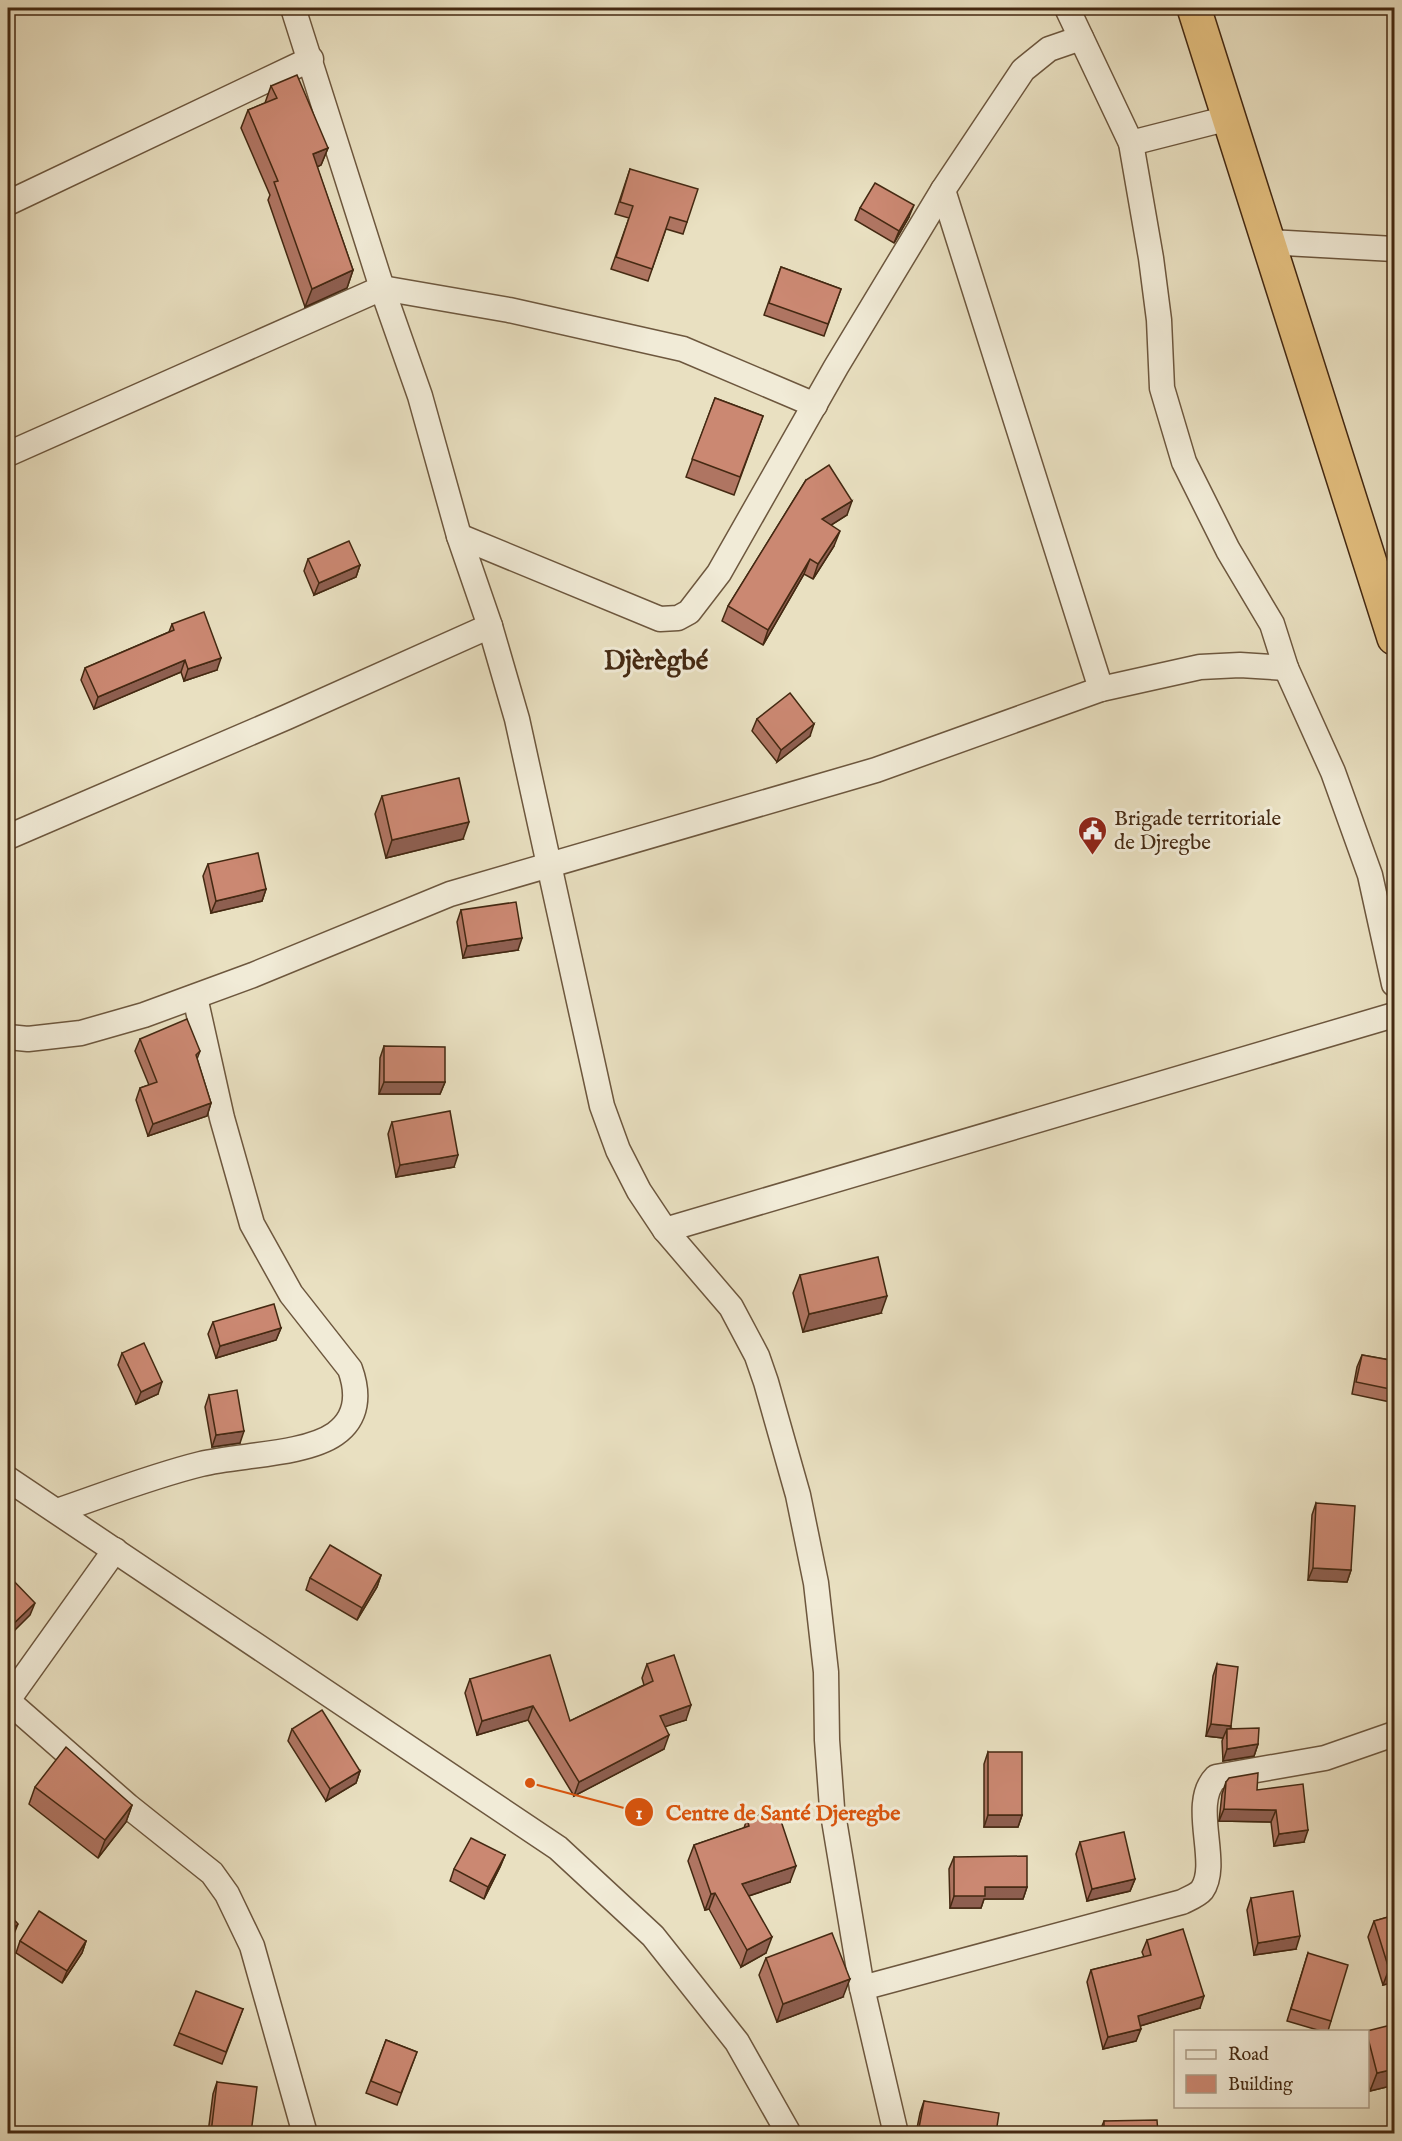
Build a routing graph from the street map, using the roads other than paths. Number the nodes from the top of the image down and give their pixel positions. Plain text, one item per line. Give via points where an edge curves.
1 (293, 8) edge
2 (1067, 8) edge
3 (1194, 8) edge
4 (1081, 38) junction
5 (311, 59) junction
6 (1229, 118) junction
7 (1131, 143) junction
8 (943, 190) junction
9 (8, 202) edge
10 (1268, 242) junction
11 (1395, 249) edge
12 (382, 288) junction
13 (815, 405) junction
14 (8, 454) edge
15 (459, 536) junction
16 (490, 626) junction
17 (1394, 633) edge
18 (1286, 668) junction
19 (1101, 689) junction
20 (8, 837) edge
21 (548, 867) junction
22 (1395, 984) edge
23 (195, 997) junction
24 (1395, 1015) edge
25 (8, 1037) edge
26 (665, 1230) junction
27 (8, 1479) edge
28 (57, 1511) junction
29 (115, 1550) junction
30 (8, 1701) edge
31 (1395, 1734) edge
32 (862, 1988) junction
33 (305, 2133) edge
34 (789, 2133) edge
35 (896, 2133) edge

1 - 5 street
2 - 4 street
3 - 6 highway
4 - 7 street
4 - 8 street via 1049,49 1023,70
5 - 9 street
5 - 12 street
6 - 7 street
6 - 10 highway
7 - 18 street via 1159,321 1162,388 1181,451 1228,550 1272,624
8 - 13 street
8 - 19 street
10 - 11 street
10 - 17 highway
12 - 13 street via 509,310 683,349
12 - 14 street
12 - 15 street via 420,396
13 - 15 street via 719,573 689,612 678,618 660,619
15 - 16 street
16 - 20 street
16 - 21 street via 517,719
18 - 19 street via 1200,667
18 - 22 street via 1333,772 1370,875
19 - 21 street via 876,770
21 - 23 street via 450,894
21 - 26 street via 602,1106 618,1150
23 - 25 street via 81,1033
23 - 28 street via 222,1118 252,1224 291,1294 350,1369 356,1401 351,1419 334,1435 301,1447 201,1464
24 - 26 street
26 - 32 street via 714,1285 745,1331 766,1382 798,1495 816,1583 826,1672 832,1808
27 - 28 street
28 - 29 street
29 - 30 street
29 - 34 street via 558,1848 653,1936 737,2042
30 - 33 street via 212,1874 227,1894 252,1946
31 - 32 street via 1325,1758 1216,1777 1209,1783 1205,1797 1207,1876 1201,1891 1182,1902
32 - 35 street

